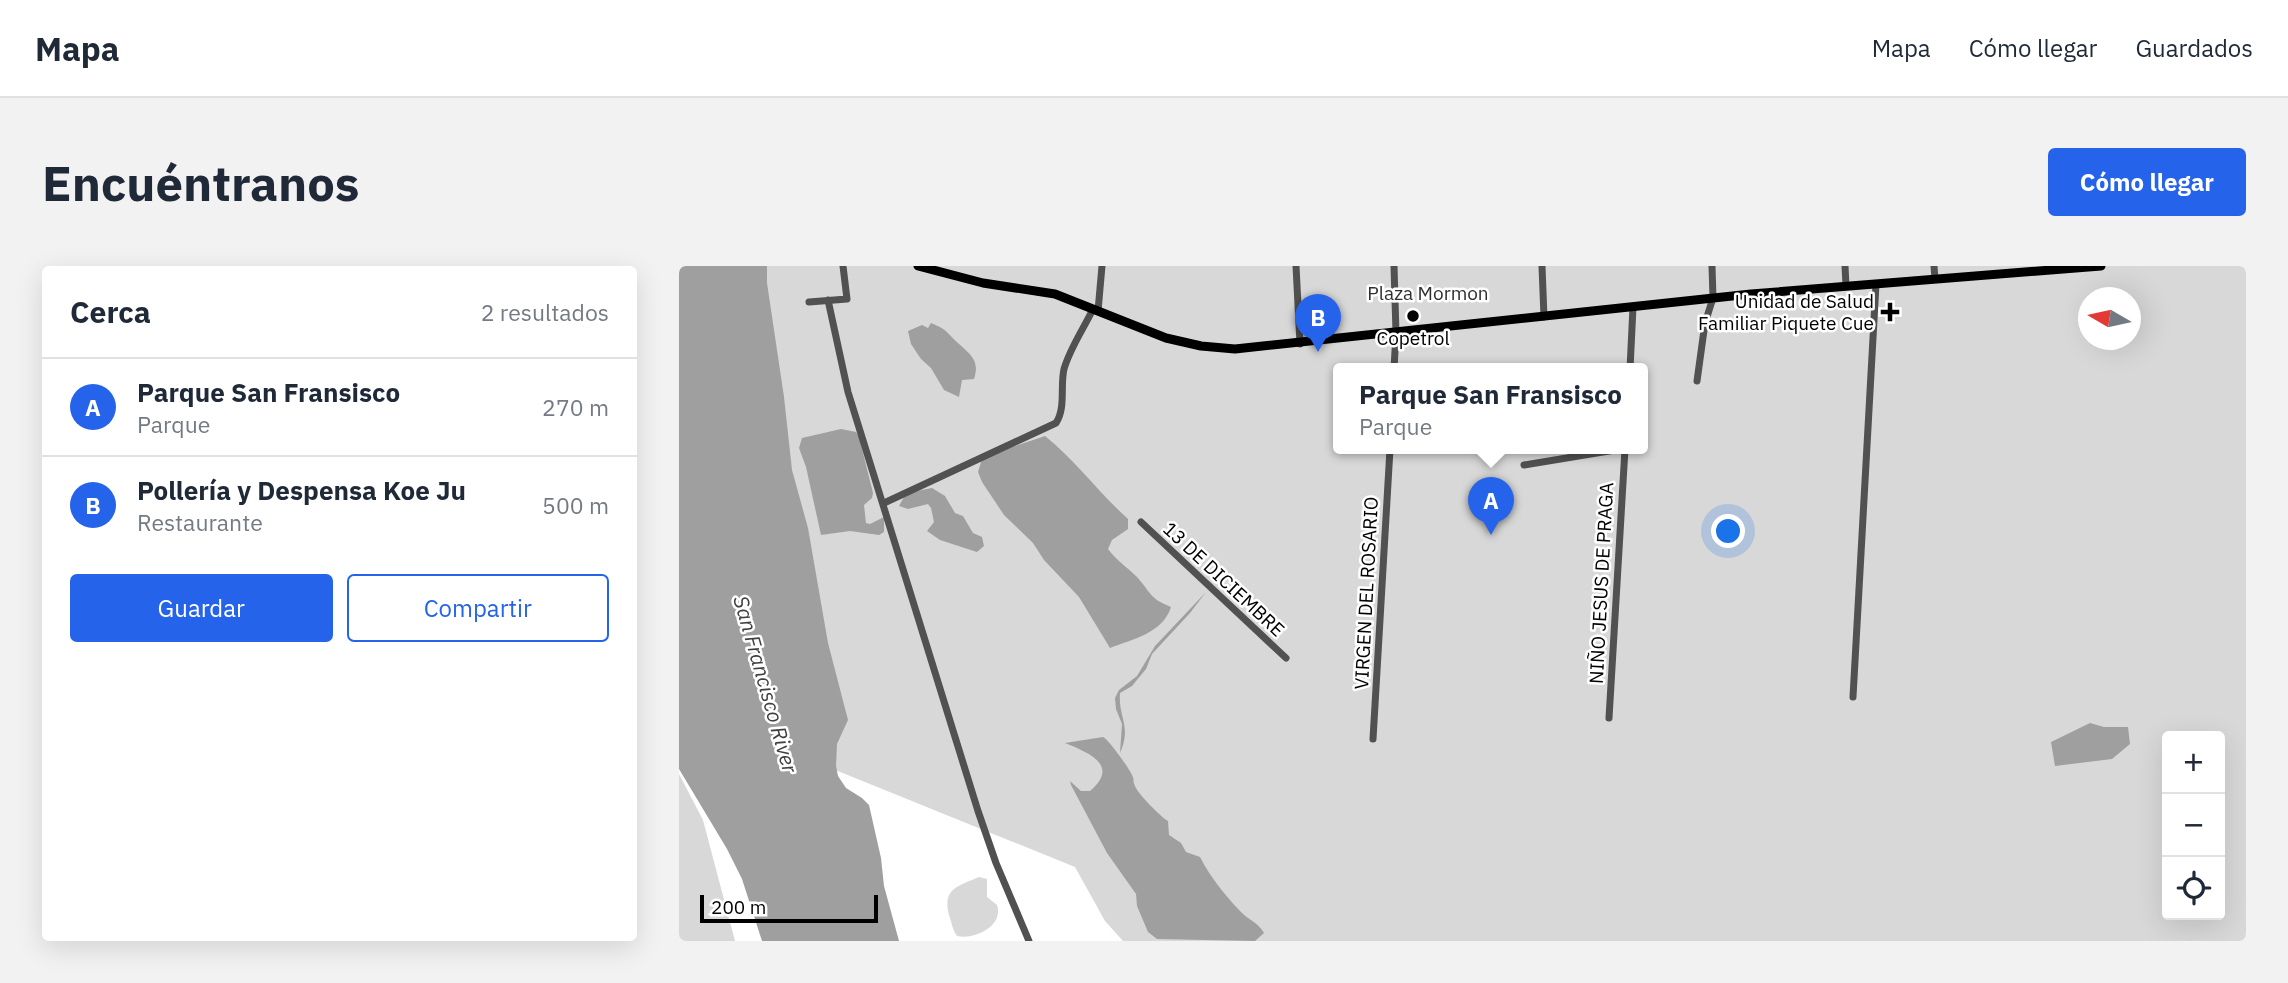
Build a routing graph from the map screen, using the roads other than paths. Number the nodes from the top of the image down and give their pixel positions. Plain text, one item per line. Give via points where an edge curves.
1 (843, 266) edge
2 (918, 266) edge
3 (1102, 266) edge
4 (1296, 266) edge
5 (1394, 266) edge
6 (1542, 266) edge
7 (1712, 266) edge
8 (1845, 266) edge
9 (1934, 266) edge
10 (2101, 266) edge
11 (2043, 268) edge
12 (1935, 279) junction
13 (1876, 284) junction
14 (1846, 286) junction
15 (1713, 298) junction
16 (828, 300) junction
17 (809, 302) dead end
18 (1633, 307) junction
19 (1095, 310) junction
20 (1544, 317) junction
21 (1396, 333) junction
22 (1300, 344) junction
23 (1394, 363) edge
24 (1630, 363) edge
25 (1697, 381) dead end
26 (1390, 454) edge
27 (1592, 454) edge
28 (1623, 454) edge
29 (1524, 465) dead end
30 (884, 503) junction
31 (1141, 522) dead end
32 (1286, 658) dead end
33 (1853, 697) dead end
34 (1609, 718) dead end
35 (1373, 739) dead end
36 (1029, 941) edge

1 - 16 street via 848,299
2 - 19 main road via 983,283 1055,294
3 - 19 street
4 - 22 street
5 - 21 street
6 - 20 street
7 - 15 street
8 - 14 street
9 - 12 street
10 - 11 main road
11 - 12 main road
12 - 13 main road
13 - 14 main road
13 - 33 street
14 - 15 main road
15 - 18 main road
15 - 25 street
16 - 17 street
16 - 30 street via 848,392
18 - 20 main road
18 - 24 street
19 - 22 main road via 1165,338 1201,346 1238,349
19 - 30 street via 1066,363 1056,423
20 - 21 main road
21 - 22 main road
21 - 23 street
26 - 35 street, VIRGEN DEL ROSARIO
27 - 29 street
28 - 34 street, NIÑO JESUS DE PRAGA
30 - 36 street via 978,811
31 - 32 street, 13 DE DICIEMBRE

